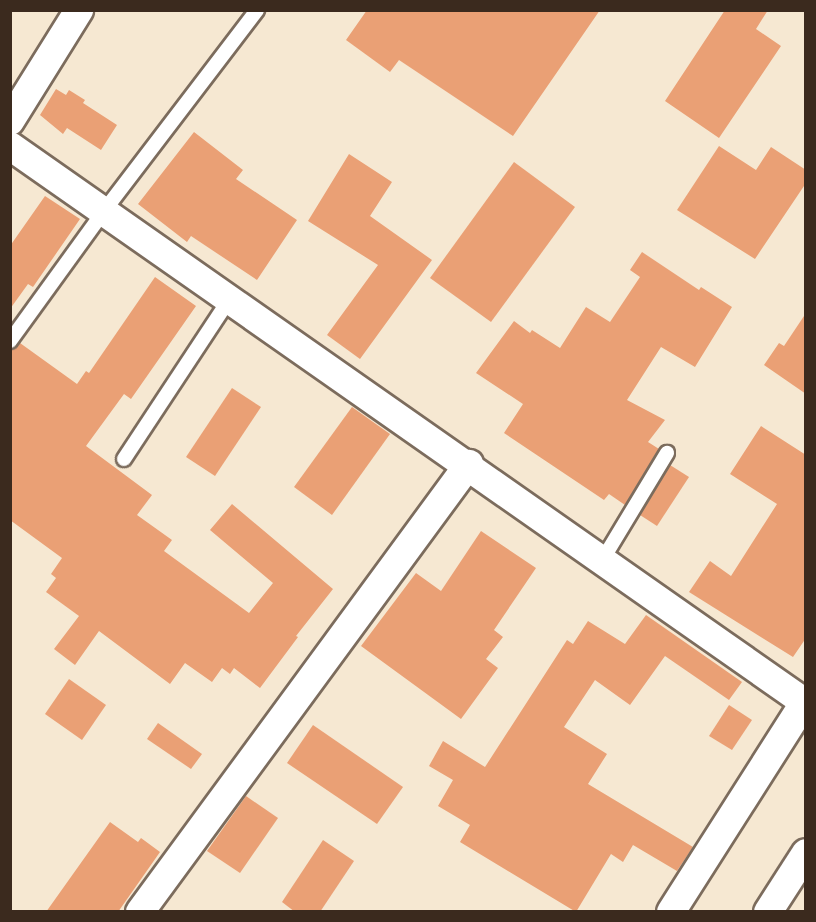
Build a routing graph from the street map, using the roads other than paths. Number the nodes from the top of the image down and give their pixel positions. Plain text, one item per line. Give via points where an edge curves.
1 (79, 10) edge
2 (257, 10) edge
3 (10, 121) edge
4 (10, 146) edge
5 (104, 211) junction
6 (230, 298) junction
7 (10, 341) edge
8 (667, 453) dead end
9 (124, 459) dead end
10 (469, 464) junction
11 (603, 559) junction
12 (805, 701) edge
13 (806, 853) edge
14 (140, 912) edge
15 (671, 912) edge
16 (768, 912) edge

1 - 3 street
2 - 5 lane
4 - 5 street
5 - 6 street
5 - 7 lane
6 - 9 lane
6 - 10 street
8 - 11 lane
10 - 11 street
10 - 14 street
11 - 12 street
12 - 15 street
13 - 16 street

